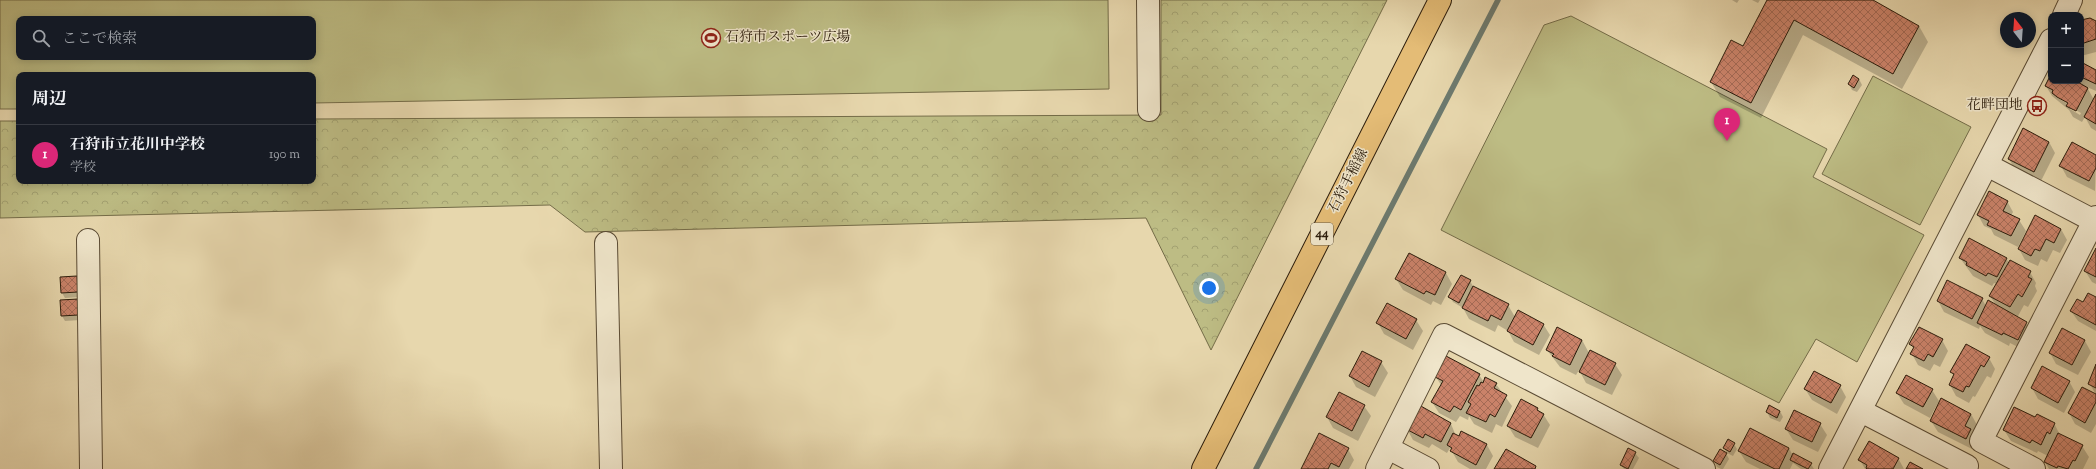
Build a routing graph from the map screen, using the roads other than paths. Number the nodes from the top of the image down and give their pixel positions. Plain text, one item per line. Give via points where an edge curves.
1 (1148, 0) edge
2 (1440, 0) edge
3 (2071, 0) edge
4 (2065, 12) edge
5 (2048, 46) edge
6 (1149, 110) dead end
7 (1987, 165) junction
8 (2095, 220) edge
9 (88, 240) dead end
10 (606, 243) dead end
11 (1860, 411) junction
12 (1388, 448) junction
13 (91, 469) edge
14 (611, 469) edge
15 (1203, 469) edge
16 (1377, 469) edge
17 (1428, 469) edge
18 (1704, 469) edge
19 (1830, 469) edge
20 (1966, 469) edge
21 (2034, 469) edge

1 - 6 street
2 - 15 main road, 石狩手稲線 / 44
3 - 4 street
5 - 7 street
7 - 8 street
7 - 11 street
8 - 21 street via 1981,441
9 - 13 street
10 - 14 street
11 - 19 street
11 - 20 street via 1967,466
12 - 16 street
12 - 17 street
12 - 18 street via 1444,335

